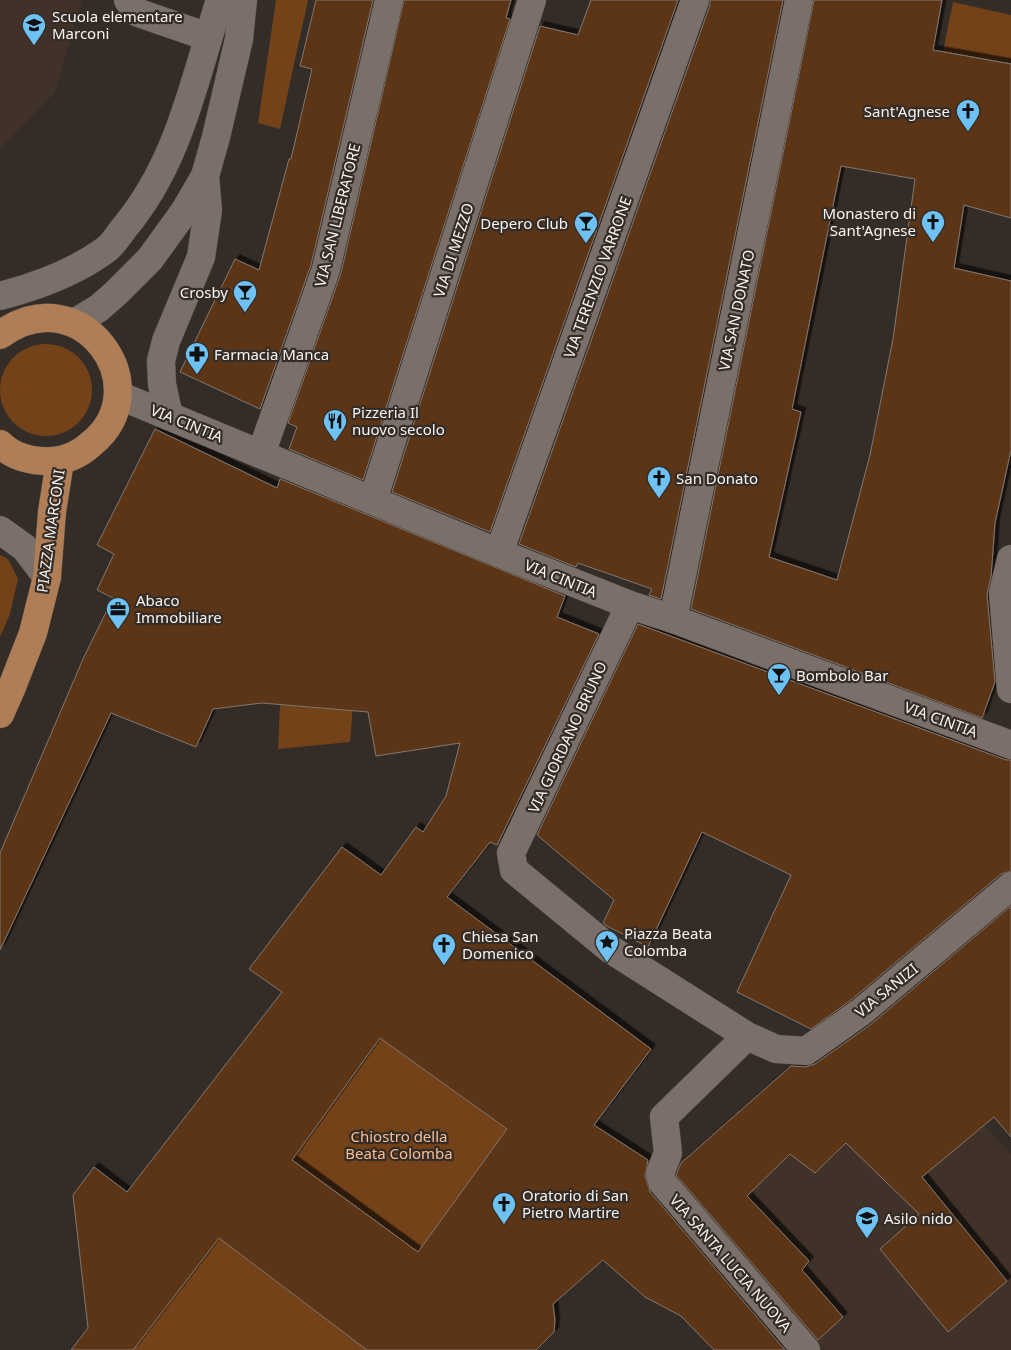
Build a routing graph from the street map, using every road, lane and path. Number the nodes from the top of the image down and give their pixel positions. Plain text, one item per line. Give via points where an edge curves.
1 (128, 0) edge
2 (220, 0) edge
3 (243, 0) edge
4 (389, 0) edge
5 (532, 0) edge
6 (695, 0) edge
7 (799, 0) edge
8 (208, 37) junction
9 (205, 176) junction
10 (0, 296) edge
11 (74, 323) junction
12 (0, 335) edge
13 (118, 394) junction
14 (169, 416) junction
15 (0, 444) edge
16 (261, 454) junction
17 (60, 460) junction
18 (373, 500) junction
19 (0, 530) edge
20 (499, 553) junction
21 (1011, 559) edge
22 (48, 577) junction
23 (630, 605) junction
24 (673, 619) junction
25 (1011, 689) edge
26 (0, 714) edge
27 (1011, 745) edge
28 (1011, 886) edge
29 (747, 1036) junction
30 (806, 1350) edge

1 - 8 street via 136,12
2 - 8 street
3 - 9 street via 240,39
4 - 16 street, VIA SAN LIBERATORE via 326,269
5 - 18 street, VIA DI MEZZO
6 - 20 street, VIA TERENZIO VARRONE
7 - 24 street, VIA SAN DONATO
8 - 10 street via 186,111 163,169 135,215 105,251 59,276
9 - 11 street via 150,259 116,293
9 - 14 street via 208,210 201,257 166,341 161,361
11 - 12 main road, PIAZZA MARCONI via 53,318 32,319 12,326
11 - 13 main road, PIAZZA MARCONI via 93,335 107,351 116,372
13 - 14 street, VIA CINTIA
13 - 17 main road, PIAZZA MARCONI via 112,418 100,437 82,452
14 - 16 street, VIA CINTIA
15 - 17 main road, PIAZZA MARCONI via 21,457 40,461
16 - 18 street, VIA CINTIA
17 - 22 main road, PIAZZA MARCONI via 52,512
18 - 20 street, VIA CINTIA
19 - 22 street via 25,548
20 - 23 street, VIA CINTIA
21 - 25 street via 1003,593
22 - 26 main road, PIAZZA MARCONI via 32,633
23 - 24 street, VIA CINTIA
23 - 29 street, VIA GIORDANO BRUNO via 511,853 514,870 610,949
24 - 27 street, VIA CINTIA
28 - 29 street, VIA SANIZI via 861,1012 806,1051 776,1049
29 - 30 street, VIA SANTA LUCIA NUOVA via 664,1118 668,1153 660,1173 662,1182

